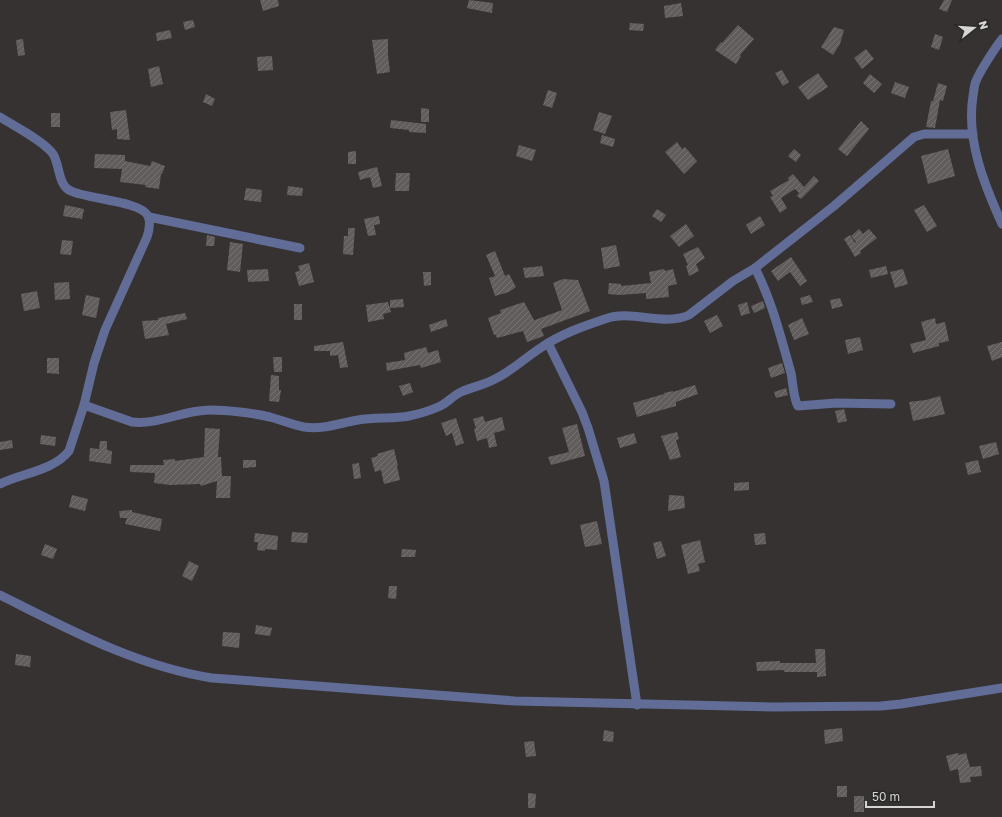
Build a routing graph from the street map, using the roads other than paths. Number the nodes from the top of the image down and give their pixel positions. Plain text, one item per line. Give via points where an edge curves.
1 (1002, 39) edge
2 (0, 117) edge
3 (972, 134) junction
4 (149, 217) junction
5 (1002, 224) edge
6 (300, 248) dead end
7 (755, 268) junction
8 (548, 343) junction
9 (891, 404) dead end
10 (84, 405) junction
11 (0, 484) edge
12 (0, 595) edge
13 (1002, 688) edge
14 (637, 705) junction

1 - 3 street via 976,81 971,106
2 - 4 street via 48,148 54,156 67,189 81,195 96,196 137,208
3 - 5 street via 981,169
3 - 7 street via 914,136 834,206
4 - 6 street
4 - 10 street via 147,238 102,337
7 - 8 street via 682,319 613,316 566,333
7 - 9 street via 768,296 798,406 836,403
8 - 10 street via 495,379 459,393 437,408 410,416 366,419 311,428 268,416 197,410 151,422 132,422
8 - 14 street via 582,412 604,481
10 - 11 street via 67,454 48,467
12 - 14 street via 89,640 136,659 190,675 515,701
13 - 14 street via 901,704 868,706

